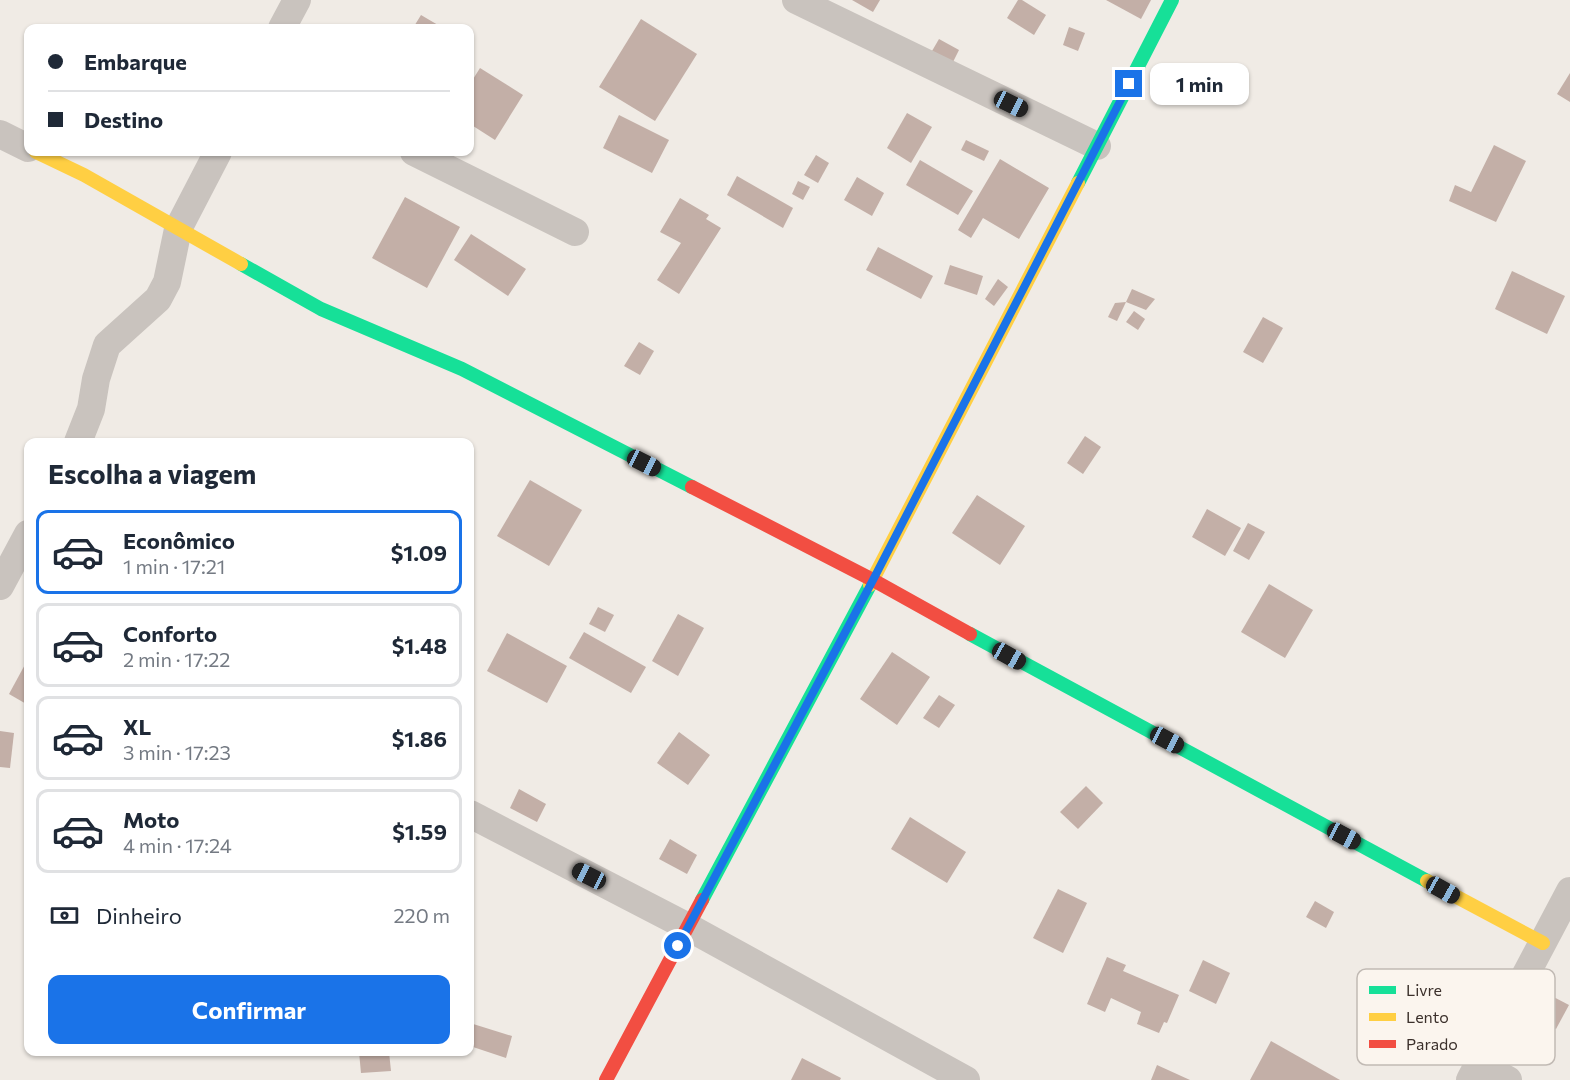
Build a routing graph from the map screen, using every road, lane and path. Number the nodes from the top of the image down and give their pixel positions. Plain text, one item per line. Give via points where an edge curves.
1 (297, 0) edge
2 (796, 0) edge
3 (1172, 0) edge
4 (284, 24) edge
5 (0, 134) edge
6 (24, 146) edge
7 (1097, 146) junction
8 (44, 156) edge
9 (216, 156) edge
10 (422, 156) edge
11 (178, 229) junction
12 (575, 232) dead end
13 (80, 438) edge
14 (21, 565) edge
15 (873, 580) junction
16 (0, 586) edge
17 (474, 816) edge
18 (1570, 891) edge
19 (688, 927) junction
20 (1542, 943) junction
21 (1528, 969) edge
22 (1475, 1072) edge
23 (606, 1080) edge
24 (966, 1080) edge
25 (1508, 1080) edge

1 - 4 street
2 - 7 street
3 - 7 street
5 - 6 street
7 - 15 street
8 - 11 street
9 - 11 street
10 - 12 street
11 - 13 street via 167,282 158,299 107,345 91,410
11 - 15 street via 321,309 462,369
14 - 16 street
15 - 19 street
15 - 20 street
17 - 19 street
18 - 20 street
19 - 23 street
19 - 24 street
20 - 21 street
22 - 25 street

